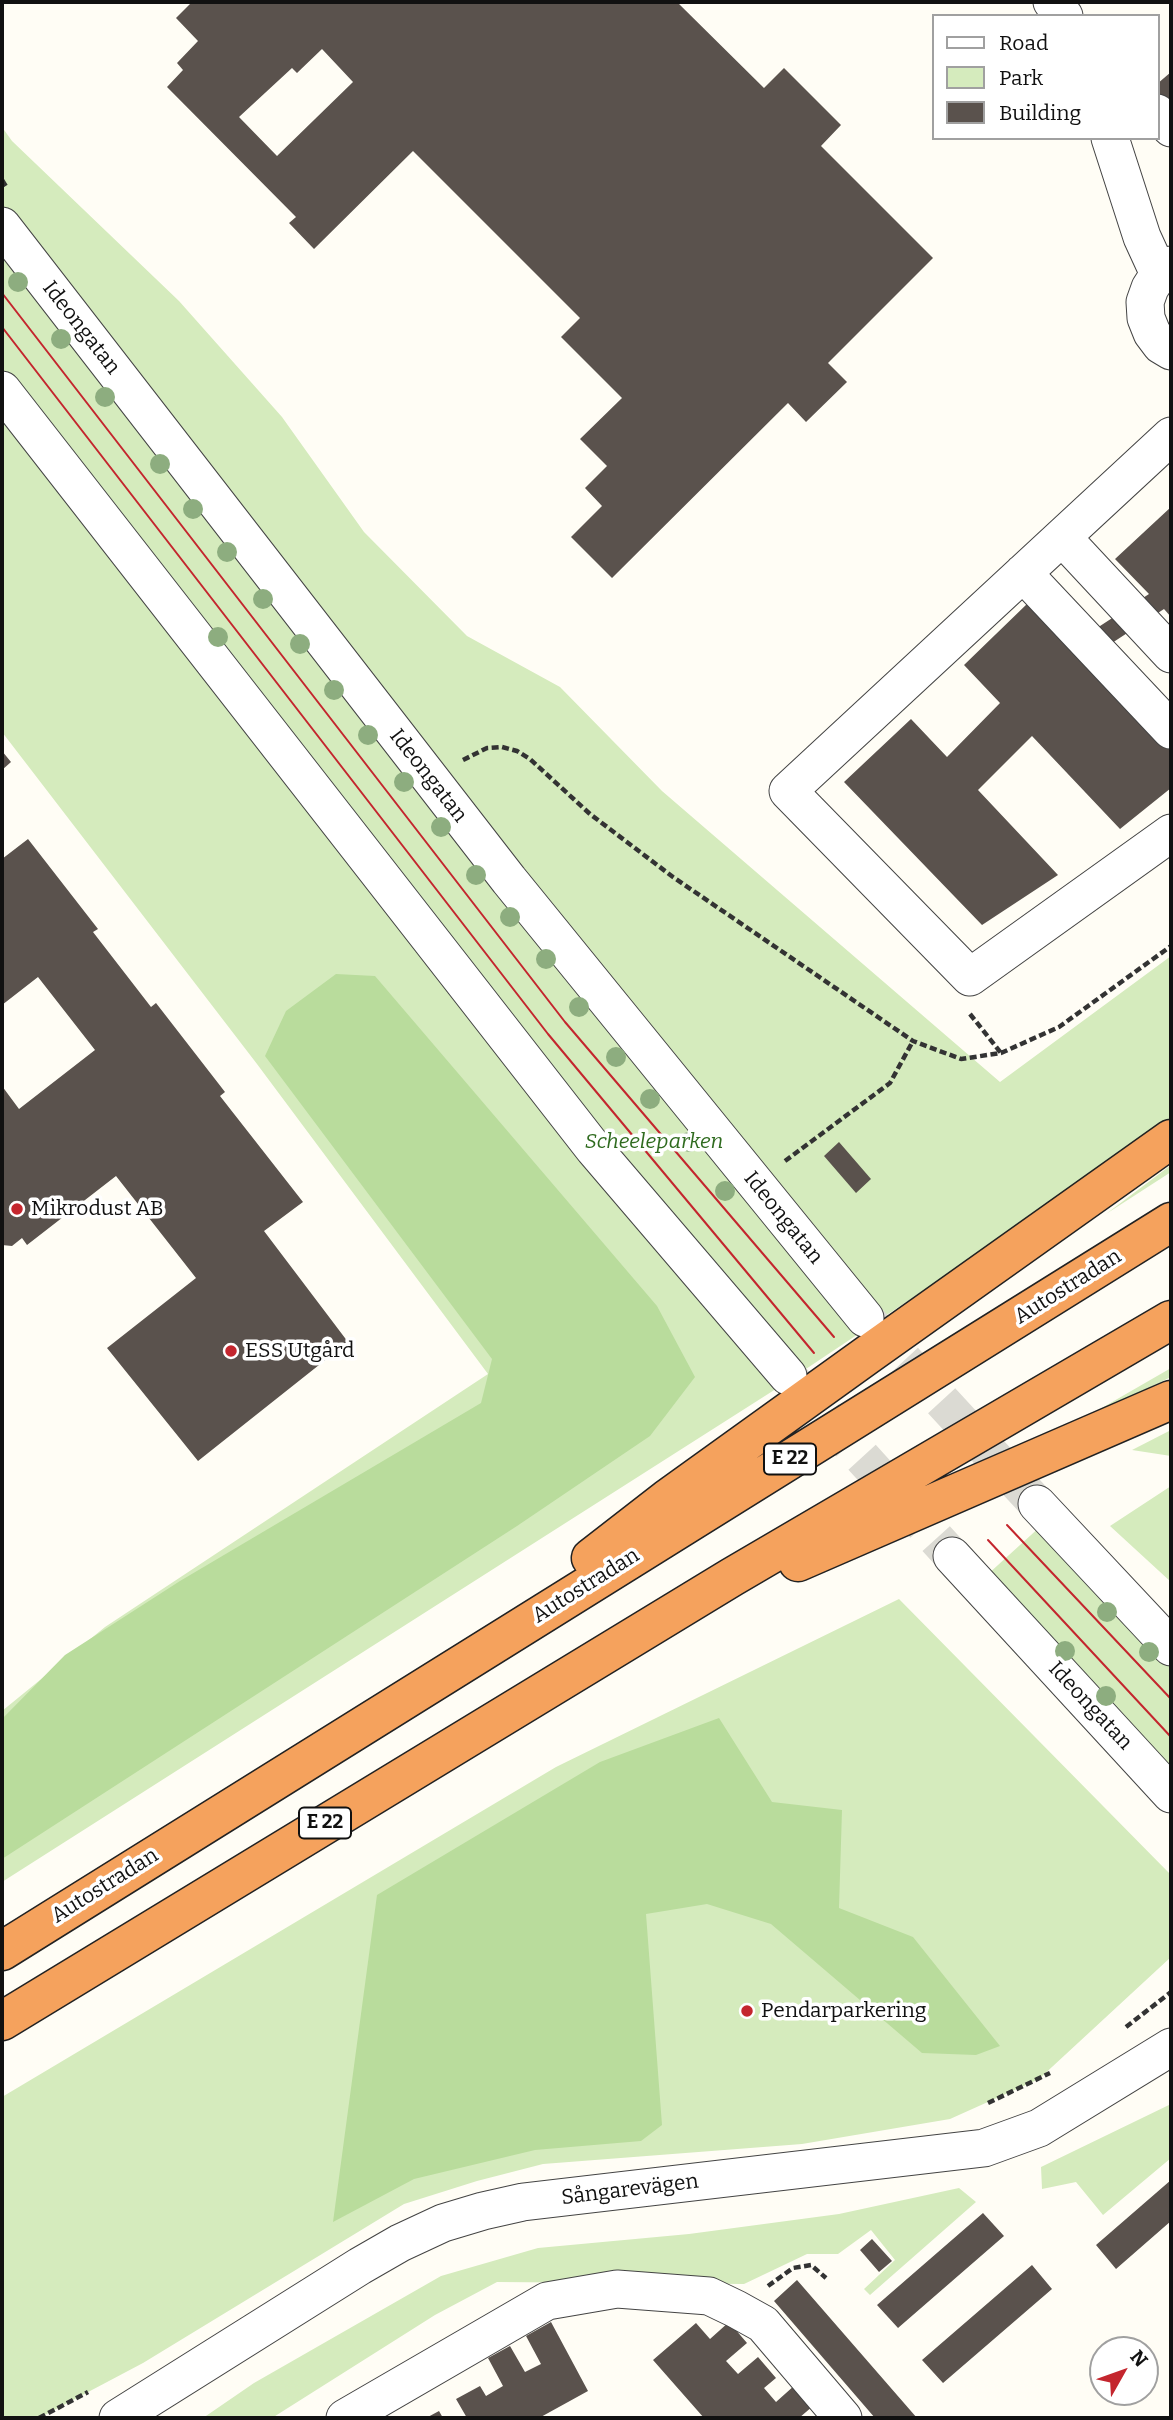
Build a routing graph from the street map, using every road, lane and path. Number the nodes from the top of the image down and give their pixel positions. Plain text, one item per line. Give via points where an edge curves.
1 (1159, 115) edge
2 (1171, 128) edge
3 (1111, 140) edge
4 (2, 226) edge
5 (1165, 270) edge
6 (1171, 351) edge
7 (5, 400) edge
8 (1171, 436) edge
9 (1062, 537) junction
10 (1023, 573) junction
11 (1171, 654) edge
12 (1171, 730) edge
13 (461, 761) dead end
14 (1171, 832) edge
15 (1171, 946) edge
16 (913, 1041) junction
17 (1171, 1139) edge
18 (781, 1164) dead end
19 (1171, 1222) edge
20 (865, 1318) tunnel mouth
21 (1171, 1320) edge
22 (788, 1376) tunnel mouth
23 (1171, 1400) edge
24 (1037, 1504) tunnel mouth
25 (952, 1556) tunnel mouth
26 (648, 1628) junction
27 (1171, 1647) edge
28 (408, 1697) junction
29 (1171, 1794) edge
30 (2, 1951) edge
31 (2, 2021) edge
32 (1171, 2047) edge
33 (826, 2278) dead end
34 (736, 2309) junction
35 (118, 2418) edge
36 (345, 2418) edge
37 (843, 2418) edge

1 - 2 street
3 - 5 street via 1142,237
4 - 20 street, Ideongatan via 509,880
5 - 6 street via 1150,288 1146,318 1161,345
7 - 22 street via 594,1149
8 - 9 street
9 - 10 street
9 - 11 street
10 - 12 street
10 - 14 street via 789,791 970,977
13 - 16 path via 488,748 502,747 530,759 662,870
15 - 16 path via 1059,1027 1001,1053 961,1059
16 - 18 path via 890,1083
17 - 28 highway via 679,1491
19 - 28 highway, Autostradan / E 22
21 - 26 highway, E 22
23 - 26 highway
24 - 27 street
25 - 29 street, Ideongatan
26 - 31 highway, E 22
28 - 30 highway, Autostradan / E 22
32 - 35 street, Sångarevägen via 1039,2128 984,2148 523,2202 443,2223 360,2266
33 - 34 path via 811,2265 793,2268
34 - 36 street via 709,2296 617,2290 547,2301
34 - 37 street via 762,2324

